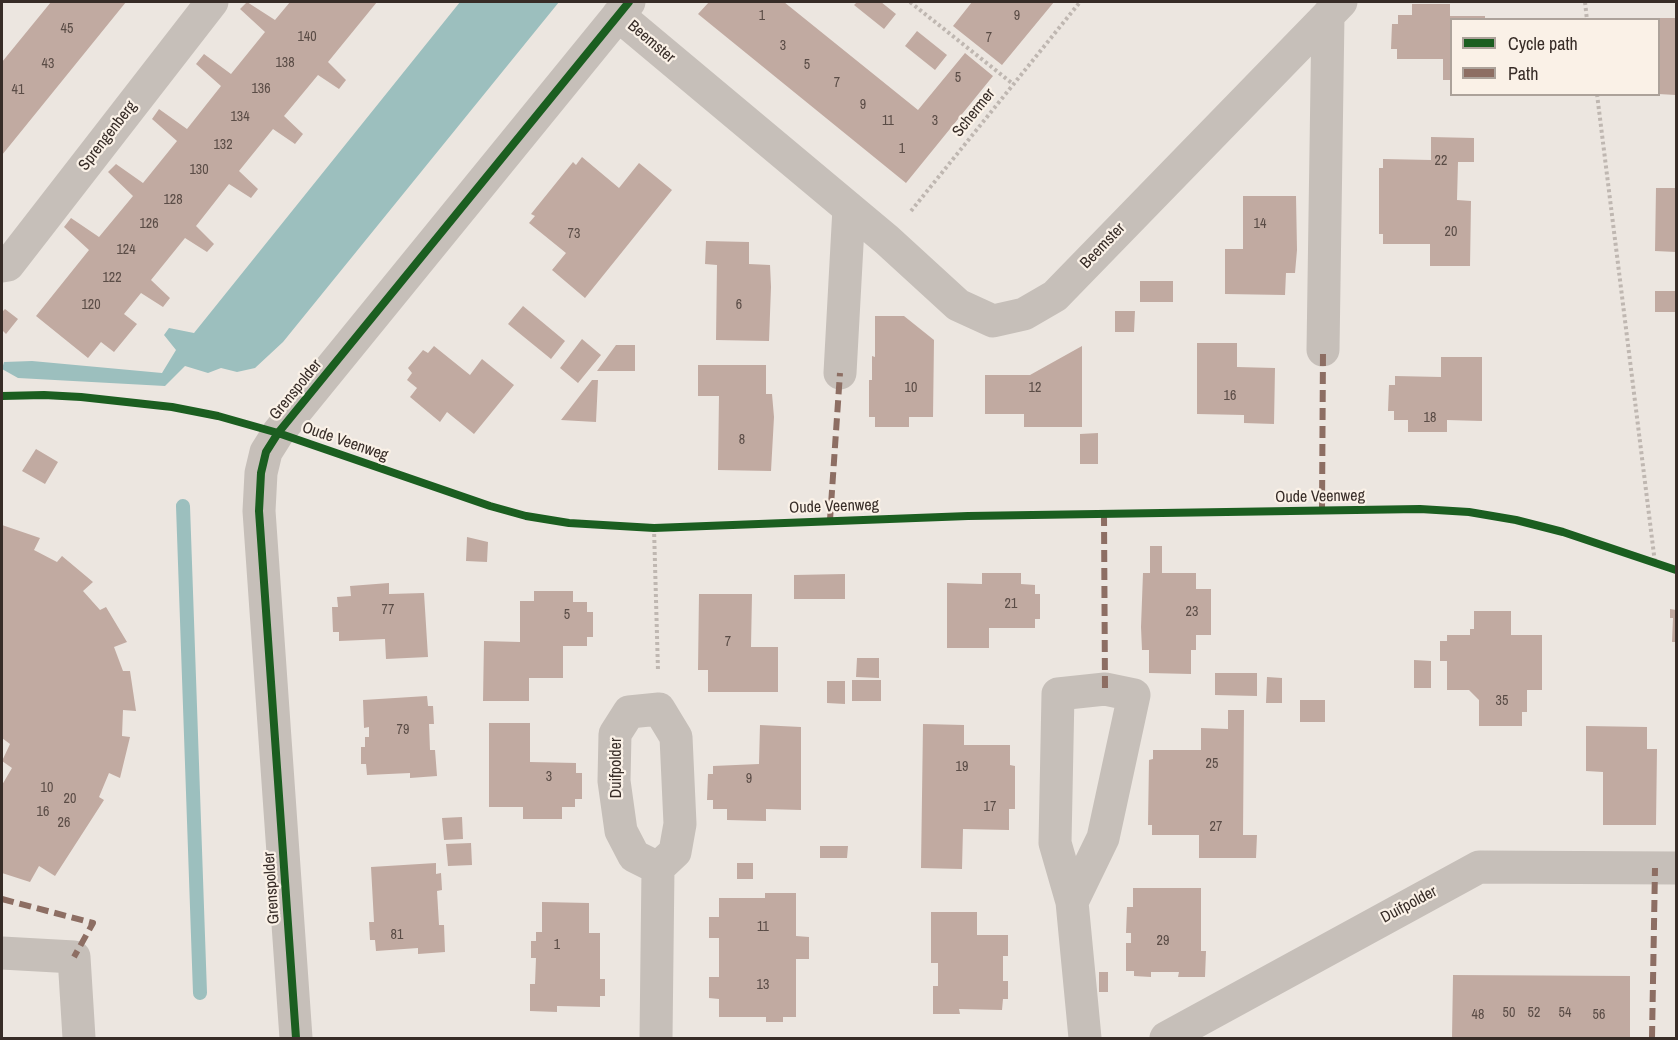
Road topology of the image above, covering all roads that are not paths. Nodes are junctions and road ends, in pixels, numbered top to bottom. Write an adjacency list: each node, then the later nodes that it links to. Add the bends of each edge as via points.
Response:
1 (212, 2): 5 (street, Sprengenberg, via 8,265)
2 (624, 8): 4 (street, Beemster); 14 (street, Grenspolder, via 266,452 259,511)
3 (1334, 8): 4 (street, Beemster, via 1055,296 1024,314 993,321 958,305); 6 (street, Beemster)
4 (849, 208): 7 (street)
5 (2, 266)
6 (1323, 350)
7 (840, 373)
8 (658, 868): 8 (street, Duifpolder, via 675,852 680,824 676,737 659,709 629,712 620,726 615,734 614,781 621,831 634,856); 15 (street)
9 (1677, 868): 12 (street, Duifpolder, via 1479,867)
10 (1072, 902): 10 (street, via 1055,843 1058,694 1105,688 1134,695 1103,837); 16 (street)
11 (2, 953): 13 (street, via 74,957)
12 (1181, 1034)
13 (79, 1038)
14 (296, 1038)
15 (656, 1038)
16 (1085, 1038)

